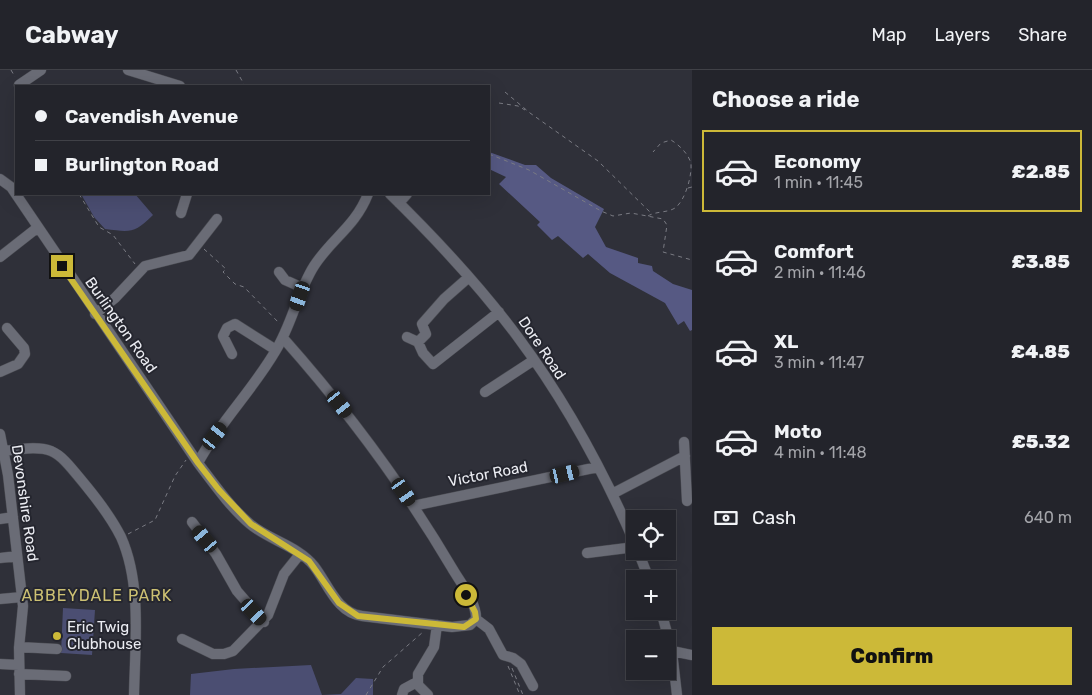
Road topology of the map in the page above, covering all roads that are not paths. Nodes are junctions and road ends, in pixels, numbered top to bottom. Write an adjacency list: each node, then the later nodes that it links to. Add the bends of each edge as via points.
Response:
1 (41, 70): 3 (street)
2 (128, 70): 4 (street)
3 (20, 85)
4 (177, 85)
5 (1, 179): 6 (street, Burlington Road)
6 (15, 193)
7 (16, 195): 15 (street, Burlington Road)
8 (187, 195): 13 (street)
9 (368, 195): 19 (street, via 357,218 324,252)
10 (391, 195): 12 (street, Dore Road)
11 (406, 195): 12 (street)
12 (399, 203): 18 (street, Dore Road)
13 (181, 213)
14 (217, 219): 21 (street, via 186,258 149,264)
15 (37, 228): 16 (street); 21 (street, Burlington Road)
16 (0, 257)
17 (279, 272): 19 (street, via 285,280)
18 (469, 277): 20 (street, Dore Road); 25 (street, via 422,324 426,334)
19 (303, 288): 23 (street)
20 (499, 312): 25 (street, via 433,364); 28 (street, Dore Road)
21 (95, 314): 35 (street, Burlington Road)
22 (7, 328): 29 (street, via 24,348 25,354 18,364)
23 (285, 334): 26 (street); 39 (street, via 361,431)
24 (406, 337): 25 (street)
25 (418, 342)
26 (276, 350): 27 (street, via 234,319 223,336); 35 (street)
27 (232, 354)
28 (534, 360): 30 (street); 36 (street, Dore Road)
29 (0, 372)
30 (485, 392)
31 (0, 434): 33 (street, Devonshire Road)
32 (684, 442): 34 (street)
33 (4, 450): 40 (street, Devonshire Road); 67 (street, via 40,447 54,452 98,501 121,538 130,564 133,588)
34 (685, 456): 37 (street); 38 (street)
35 (198, 463): 46 (street, Burlington Road, via 251,524)
36 (598, 467): 37 (street, Dore Road); 39 (street, Victor Road)
37 (612, 494): 43 (street, Dore Road)
38 (687, 501)
39 (413, 506): 51 (street, via 458,578)
40 (13, 517): 41 (street); 47 (street, Devonshire Road)
41 (0, 520)
42 (192, 522): 52 (street, via 245,601)
43 (626, 526)
44 (626, 547): 45 (street)
45 (587, 553)
46 (300, 554): 52 (street, via 284,574); 53 (street, Burlington Road, via 313,564 349,612 358,616)
47 (17, 556): 48 (street); 49 (street, Devonshire Road)
48 (0, 558)
49 (22, 597): 50 (street); 55 (street, Devonshire Road)
50 (0, 599)
51 (476, 619): 53 (street, Burlington Road, via 464,627); 64 (street, via 489,629 505,656 521,664)
52 (264, 622): 54 (street, via 237,648 224,654 206,652)
53 (432, 625): 63 (street, via 434,647 420,669)
54 (182, 639)
55 (19, 647): 56 (street); 60 (street, Devonshire Road)
56 (57, 649)
57 (676, 652): 58 (street)
58 (692, 655)
59 (0, 664): 60 (street)
60 (19, 669): 61 (street); 66 (street, Devonshire Road)
61 (66, 676)
62 (675, 680): 69 (street)
63 (418, 682): 65 (street); 68 (street, via 404,688)
64 (533, 686)
65 (423, 694)
66 (20, 695)
67 (134, 695)
68 (402, 695)
69 (677, 695)

